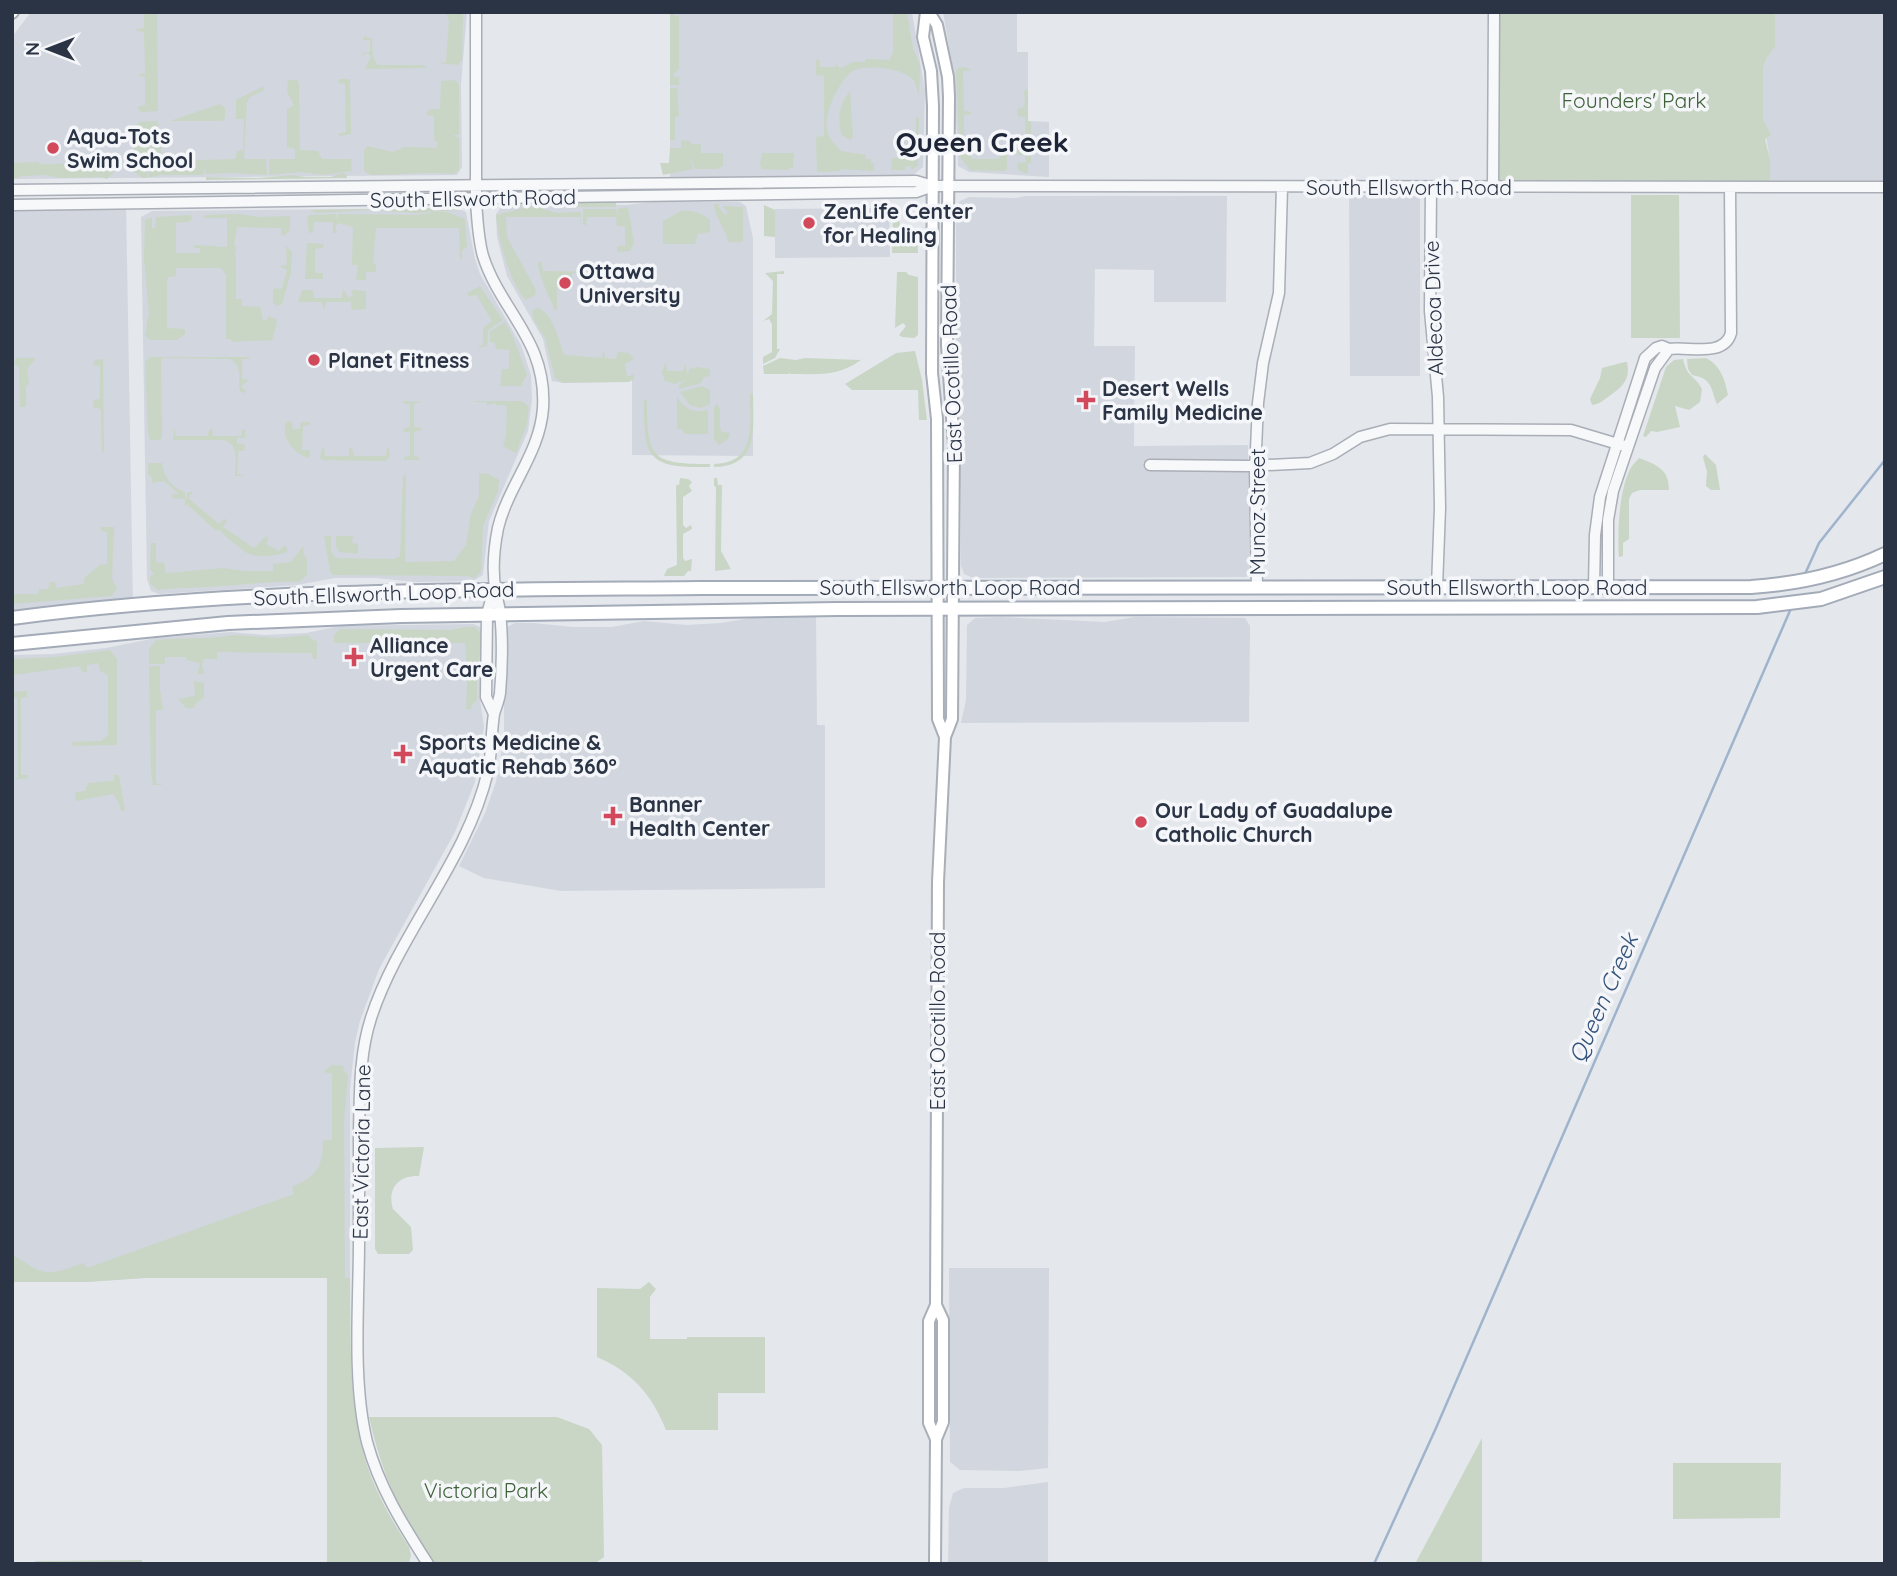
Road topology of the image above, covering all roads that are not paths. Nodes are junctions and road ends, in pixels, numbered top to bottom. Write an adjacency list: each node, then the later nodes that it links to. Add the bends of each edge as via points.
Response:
1 (476, 12): 4 (street, East Victoria Lane)
2 (928, 12): 5 (main road, East Ocotillo Road, via 937,25 948,77); 6 (main road, East Ocotillo Road, via 923,37 933,89)
3 (1494, 12): 9 (street)
4 (477, 185): 6 (street, South Ellsworth Road, via 916,181); 12 (street, South Ellsworth Road); 13 (street, East Victoria Lane)
5 (948, 185): 6 (street, South Ellsworth Road); 7 (street, South Ellsworth Road); 22 (main road, East Ocotillo Road)
6 (933, 186): 13 (street, South Ellsworth Road, via 916,192); 21 (main road, East Ocotillo Road)
7 (1282, 187): 8 (street, South Ellsworth Road); 18 (street, Munoz Street, via 1281,274 1263,363)
8 (1431, 187): 9 (street, South Ellsworth Road); 15 (street, Aldecoa Drive, via 1430,310)
9 (1493, 187): 10 (street, South Ellsworth Road)
10 (1730, 187): 11 (street, South Ellsworth Road); 16 (street, via 1729,340 1717,348 1662,346 1645,358)
11 (1885, 187)
12 (12, 190)
13 (476, 199): 14 (street, South Ellsworth Road); 27 (street, East Victoria Lane, via 484,257 528,337 543,393 537,439 498,531)
14 (12, 205)
15 (1438, 428): 16 (street, via 1571,430); 18 (street, via 1375,432 1310,463); 24 (street, Aldecoa Drive)
16 (1622, 445): 25 (street, via 1602,486); 26 (street, via 1610,506)
17 (1150, 465): 18 (street)
18 (1255, 466): 23 (street, Munoz Street)
19 (1885, 554): 26 (main road, South Ellsworth Loop Road, via 1807,580 1751,587)
20 (1885, 577): 31 (main road, South Ellsworth Loop Road, via 1795,604)
21 (937, 587): 22 (main road, South Ellsworth Loop Road); 27 (main road, South Ellsworth Loop Road); 28 (main road, East Ocotillo Road)
22 (953, 587): 23 (main road, South Ellsworth Loop Road); 29 (main road, East Ocotillo Road)
23 (1257, 587): 24 (main road, South Ellsworth Loop Road); 30 (main road)
24 (1437, 587): 25 (main road, South Ellsworth Loop Road); 31 (main road)
25 (1594, 587): 26 (main road, South Ellsworth Loop Road)
26 (1608, 587)
27 (495, 589): 32 (street, East Victoria Lane); 33 (main road, South Ellsworth Loop Road, via 257,596)
28 (938, 608): 29 (main road, South Ellsworth Loop Road); 32 (main road, South Ellsworth Loop Road); 35 (main road, East Ocotillo Road, via 938,719)
29 (953, 608): 30 (main road, South Ellsworth Loop Road); 35 (main road, East Ocotillo Road, via 952,719)
30 (1258, 608): 31 (main road, South Ellsworth Loop Road)
31 (1440, 608)
32 (494, 614): 34 (main road, South Ellsworth Loop Road, via 228,622); 36 (street, East Victoria Lane, via 500,696 478,804 384,984 368,1029 361,1068 359,1367 364,1422 385,1492)
33 (12, 618)
34 (12, 644)
35 (945, 737): 37 (main road, East Ocotillo Road, via 938,882 936,1305 943,1320 943,1422 936,1439)
36 (427, 1563)
37 (935, 1564)

